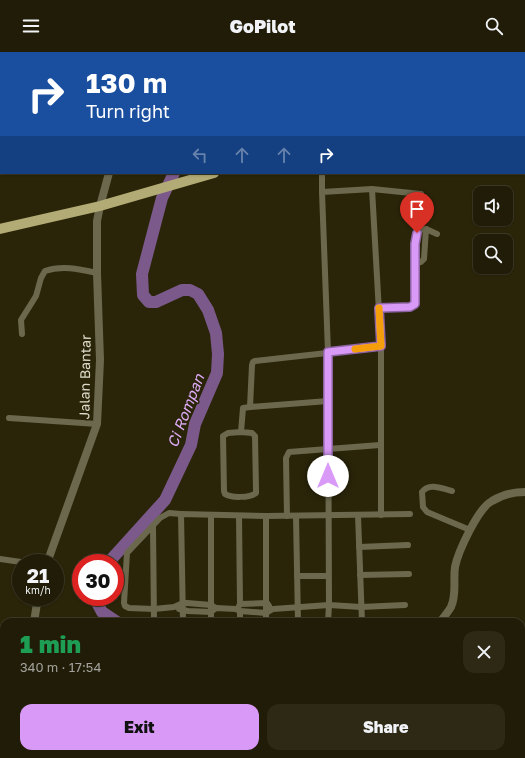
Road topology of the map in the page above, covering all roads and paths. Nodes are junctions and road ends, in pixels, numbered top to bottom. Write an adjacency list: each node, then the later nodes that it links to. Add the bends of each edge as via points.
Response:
1 (109, 174): 7 (street, Jalan Bantar)
2 (210, 174): 7 (main road)
3 (322, 174): 5 (street)
4 (372, 189): 5 (street); 6 (street); 13 (street)
5 (322, 192): 16 (street)
6 (422, 194)
7 (100, 206): 8 (main road); 12 (street, Jalan Bantar)
8 (0, 229)
9 (426, 229): 10 (street); 11 (street, via 424,259); 11 (street, via 417,233)
10 (437, 234)
11 (415, 264): 13 (street, via 415,304 410,307)
12 (97, 273): 14 (street, via 57,268 45,271 40,278 36,296 21,320); 20 (street, Jalan Bantar, via 100,360)
13 (379, 308): 15 (street)
14 (22, 334)
15 (381, 346): 16 (street); 22 (street)
16 (328, 352): 17 (street); 18 (street, via 252,362)
17 (328, 401): 18 (street); 23 (street)
18 (250, 407): 21 (street, via 242,410)
19 (9, 418): 20 (street)
20 (97, 424): 40 (street, Jalan Bantar)
21 (241, 432): 21 (street, via 223,436 224,491 229,496 252,496 256,493 255,436 252,433)
22 (380, 445): 23 (street); 27 (street)
23 (328, 449): 33 (street, via 289,452 286,458); 35 (street)
24 (452, 491): 37 (street, via 434,487 424,489 421,497 423,508)
25 (525, 492): 37 (street, via 492,501 485,506)
26 (181, 514): 29 (street); 36 (street, via 164,515); 47 (street)
27 (381, 514): 28 (street); 30 (street)
28 (410, 514)
29 (211, 515): 31 (street); 54 (street)
30 (358, 515): 35 (street); 39 (street)
31 (239, 516): 32 (street); 55 (street)
32 (266, 516): 33 (street); 48 (street)
33 (287, 516): 34 (street)
34 (296, 516): 35 (street); 45 (street)
35 (328, 516): 46 (street)
36 (153, 526): 57 (street); 57 (street, via 127,553 124,603 127,608)
37 (470, 530): 70 (street, via 455,568 451,608)
38 (408, 545): 39 (street)
39 (359, 547): 44 (street)
40 (50, 554)
41 (0, 558): 42 (street)
42 (12, 560)
43 (409, 574): 44 (street)
44 (360, 575): 53 (street)
45 (297, 576): 46 (street); 56 (street)
46 (328, 576): 49 (street)
47 (183, 603): 52 (street); 54 (street); 59 (street)
48 (267, 603): 55 (street); 58 (street); 60 (street)
49 (329, 605): 53 (street); 56 (street); 68 (street)
50 (405, 605): 53 (street)
51 (37, 606): 61 (street)
52 (174, 607): 57 (street); 59 (street)
53 (361, 607): 69 (street)
54 (213, 608): 55 (street); 59 (street); 64 (street)
55 (239, 608): 60 (street); 65 (street)
56 (298, 608): 58 (street); 67 (street)
57 (154, 609): 62 (street)
58 (273, 609): 60 (street)
59 (183, 611): 63 (street)
60 (266, 613): 66 (street)
61 (35, 618)
62 (154, 618)
63 (183, 618)
64 (211, 618)
65 (240, 618)
66 (266, 618)
67 (298, 618)
68 (328, 618)
69 (362, 618)
70 (443, 618)

